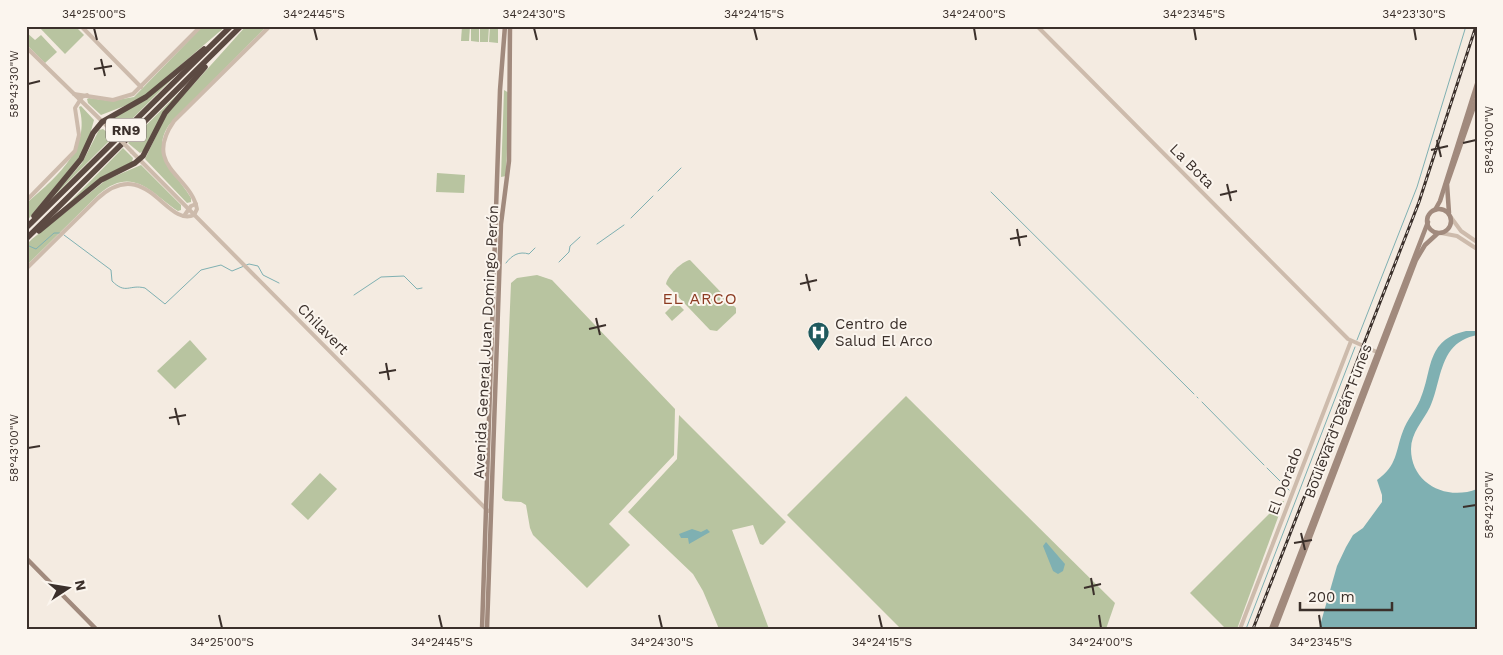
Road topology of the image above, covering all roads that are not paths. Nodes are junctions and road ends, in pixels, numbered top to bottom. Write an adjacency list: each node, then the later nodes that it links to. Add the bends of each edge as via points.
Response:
1 (29, 26): 10 (street)
2 (80, 26): 15 (street)
3 (201, 26): 15 (street)
4 (230, 26): 11 (highway, RN9)
5 (241, 26): 12 (highway, RN9)
6 (270, 26): 28 (street, via 174,121 165,136 164,154 169,166)
7 (506, 26): 16 (main road, Avenida General Juan Domingo Perón)
8 (510, 26): 17 (main road, Avenida General Juan Domingo Perón)
9 (1036, 26): 41 (street, La Bota)
10 (26, 29)
11 (225, 32): 23 (highway, via 146,97); 35 (highway, RN9)
12 (222, 46): 24 (highway, via 165,113); 37 (highway, RN9)
13 (26, 47): 18 (street, Chilavert)
14 (1477, 84): 30 (main road)
15 (142, 87): 19 (street, via 119,100)
16 (500, 90): 17 (main road, via 506,86); 25 (main road, Avenida General Juan Domingo Perón)
17 (511, 90): 26 (main road, Avenida General Juan Domingo Perón)
18 (74, 94): 19 (street); 21 (street, Chilavert); 22 (street)
19 (89, 95): 21 (street)
20 (1477, 98): 31 (main road, via 1447,184)
21 (80, 100): 22 (street); 23 (street, Chilavert)
22 (75, 108): 27 (street, via 79,135 75,151)
23 (102, 122): 24 (street, Chilavert, bridge); 35 (highway, via 78,164)
24 (139, 159): 29 (street, Chilavert); 37 (highway, via 101,180)
25 (497, 176): 26 (main road, via 501,180); 43 (main road, Avenida General Juan Domingo Perón)
26 (508, 177): 43 (main road, Avenida General Juan Domingo Perón, via 501,224)
27 (26, 201)
28 (196, 204): 29 (street); 32 (street)
29 (188, 208): 32 (street, Chilavert); 33 (street)
30 (1435, 210): 31 (main road, via 1444,209); 34 (main road)
31 (1449, 214): 36 (main road, via 1449,225); 38 (street, via 1462,231)
32 (194, 215): 33 (street); 43 (street, Chilavert)
33 (184, 216): 40 (street, via 148,190 124,184 105,192)
34 (1428, 222): 36 (main road, via 1429,229); 42 (main road, Boulevard Deán Funes)
35 (26, 227)
36 (1439, 234): 39 (street, via 1458,236); 42 (main road, Boulevard Deán Funes, via 1419,253)
37 (26, 241)
38 (1477, 242)
39 (1477, 248)
40 (26, 269)
41 (1351, 341): 42 (street, La Bota); 48 (street, El Dorado)
42 (1379, 353): 49 (main road, Boulevard Deán Funes); 50 (main road, Boulevard Deán Funes)
43 (489, 512): 46 (main road, Avenida General Juan Domingo Perón); 47 (main road, Avenida General Juan Domingo Perón)
44 (26, 558): 45 (main road)
45 (96, 629)
46 (482, 629)
47 (487, 629)
48 (1240, 629)
49 (1271, 629)
50 (1275, 629)

